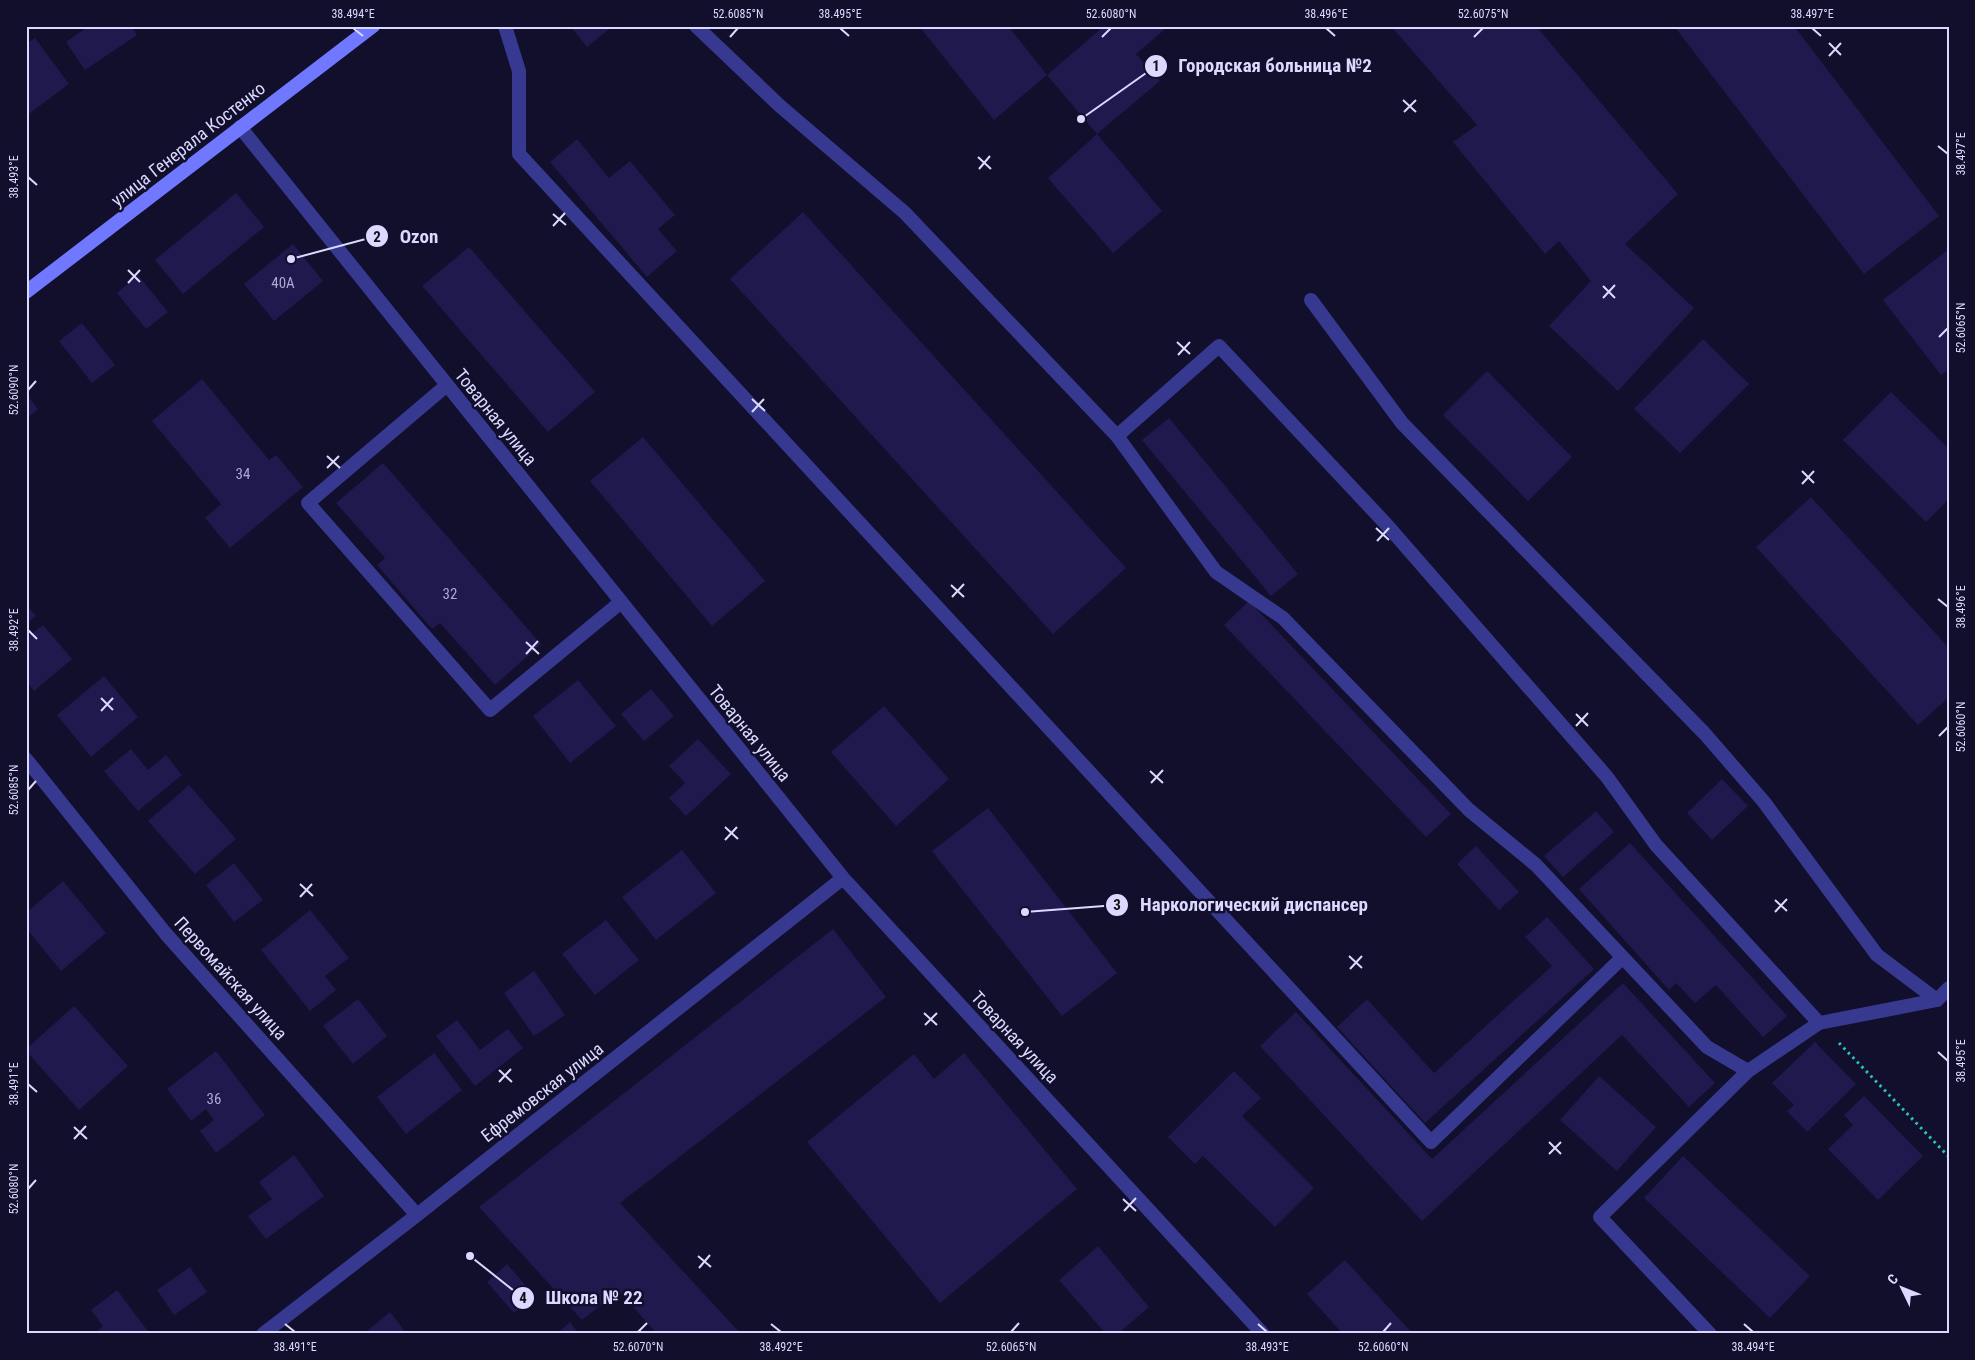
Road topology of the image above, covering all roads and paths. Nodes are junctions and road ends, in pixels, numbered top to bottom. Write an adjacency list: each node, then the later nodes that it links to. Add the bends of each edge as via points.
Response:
1 (373, 26): 4 (main road, улица Генерала Костенко)
2 (506, 26): 12 (street, via 519,71 519,154 1430,1142)
3 (696, 26): 8 (street, via 780,106 906,213)
4 (240, 127): 5 (main road, улица Генерала Костенко); 7 (street, Товарная улица)
5 (26, 292)
6 (1311, 300): 14 (street, via 1402,423 1705,734 1758,795 1877,955)
7 (447, 385): 9 (street, Товарная улица); 9 (street, via 308,503 490,710)
8 (1117, 436): 12 (street, via 1216,572 1283,618 1469,810 1536,865); 15 (street, via 1219,346 1386,524 1607,776 1656,845)
9 (621, 602): 11 (street, Товарная улица)
10 (26, 759): 18 (street, Первомайская улица, via 166,934)
11 (843, 878): 18 (street, Ефремовская улица); 20 (street, Товарная улица)
12 (1622, 958): 16 (street, via 1707,1048)
13 (1949, 988): 14 (street)
14 (1938, 1000): 15 (street)
15 (1819, 1023): 16 (street); 17 (path)
16 (1748, 1071): 21 (street, via 1600,1218)
17 (1949, 1157)
18 (417, 1215): 19 (street, Ефремовская улица)
19 (263, 1334)
20 (1263, 1334)
21 (1710, 1334)

